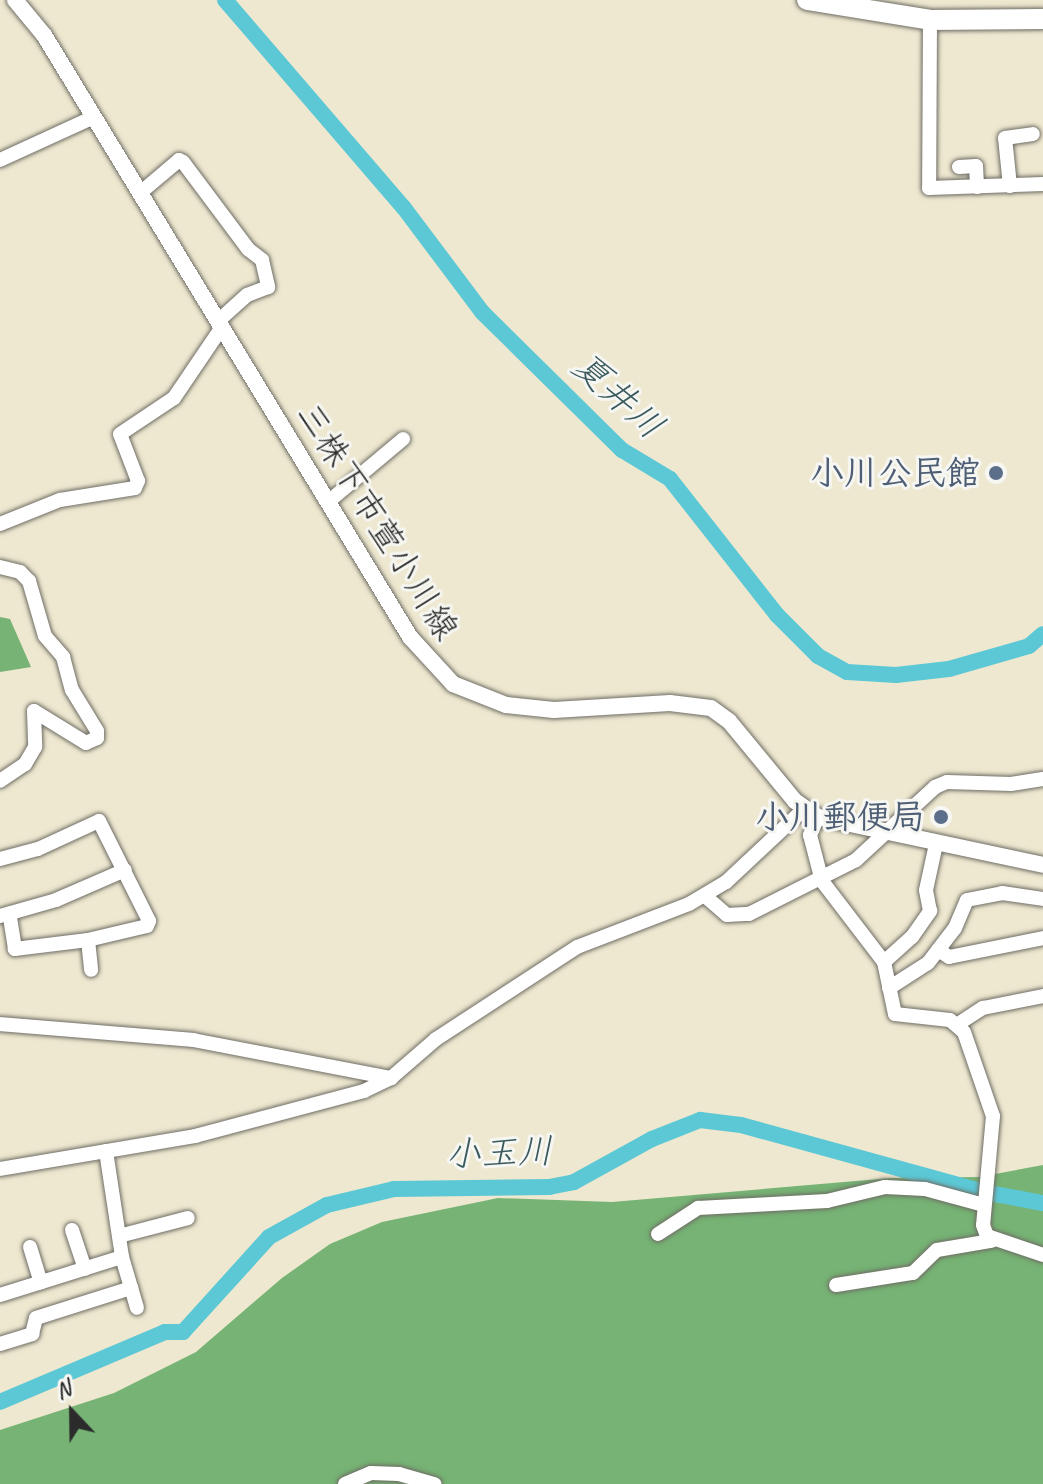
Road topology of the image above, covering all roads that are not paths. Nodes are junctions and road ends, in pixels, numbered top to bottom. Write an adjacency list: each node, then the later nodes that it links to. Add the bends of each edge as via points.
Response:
1 (15, 0): 5 (main road, 三株下市萱小川線, via 44,35)
2 (807, 0): 4 (highway)
3 (1043, 19): 4 (highway)
4 (930, 20): 11 (street, via 929,188)
5 (94, 117): 7 (street); 12 (main road, 三株下市萱小川線)
6 (1033, 134): 10 (street, via 1005,138)
7 (0, 160)
8 (959, 167): 11 (street, via 976,166)
9 (1043, 184): 10 (street)
10 (1010, 186): 11 (street)
11 (977, 187)
12 (140, 193): 13 (main road, 三株下市萱小川線); 13 (street, via 183,162 262,260 268,287 247,295)
13 (220, 324): 15 (main road, 三株下市萱小川線); 16 (street, via 174,398 120,434 138,485 60,500)
14 (403, 439): 15 (street)
15 (328, 502): 20 (main road, 三株下市萱小川線, via 410,637 453,684 506,705 554,710 680,702 711,708 729,721 769,775)
16 (0, 524)
17 (0, 567): 19 (street, via 20,572 29,581 41,625 63,657 72,690 92,719 97,738 86,743 34,711 35,747 13,775)
18 (1043, 779): 21 (street, via 947,782)
19 (0, 781)
20 (811, 813): 21 (main road, 三株下市萱小川線); 26 (street, via 810,835); 27 (street)
21 (884, 834): 22 (main road, 三株下市萱小川線); 26 (street)
22 (936, 844): 24 (main road, 三株下市萱小川線); 33 (street, via 926,890 930,911 912,937)
23 (0, 859): 25 (street, via 38,849 99,821)
24 (1043, 865)
25 (125, 870): 29 (street, via 56,900); 31 (street, via 147,926)
26 (822, 881): 27 (street, via 737,916 718,910); 33 (street)
27 (705, 896): 39 (street, via 577,947 436,1039)
28 (1043, 899): 32 (street, via 1002,893 967,900)
29 (5, 914): 31 (street, via 15,949)
30 (1043, 938): 32 (street, via 949,957)
31 (88, 940): 34 (street)
32 (938, 950): 35 (street, via 928,963)
33 (884, 962): 35 (street)
34 (91, 970)
35 (889, 988): 38 (street, via 892,1007 903,1018 941,1018)
36 (1043, 996): 38 (street, via 983,1008)
37 (0, 1024): 39 (street, via 193,1040)
38 (958, 1024): 42 (street, via 990,1105)
39 (391, 1078): 40 (street, via 364,1091 259,1120)
40 (106, 1151): 41 (street); 46 (street)
41 (0, 1169)
42 (985, 1203): 45 (street, via 925,1189 885,1187 827,1201 698,1208); 47 (street, via 983,1225)
43 (188, 1218): 46 (street)
44 (72, 1230): 51 (street)
45 (658, 1234)
46 (119, 1236): 50 (street)
47 (991, 1241): 49 (street); 53 (street, via 937,1250 913,1273)
48 (30, 1247): 52 (street)
49 (1043, 1255)
50 (122, 1257): 51 (street); 54 (street)
51 (85, 1269): 52 (street)
52 (41, 1282): 55 (street)
53 (836, 1285)
54 (131, 1288): 56 (street); 57 (street, via 36,1318 32,1334)
55 (0, 1295)
56 (137, 1308)
57 (0, 1344)
58 (345, 1484): 59 (street, via 371,1473)
59 (435, 1484)

